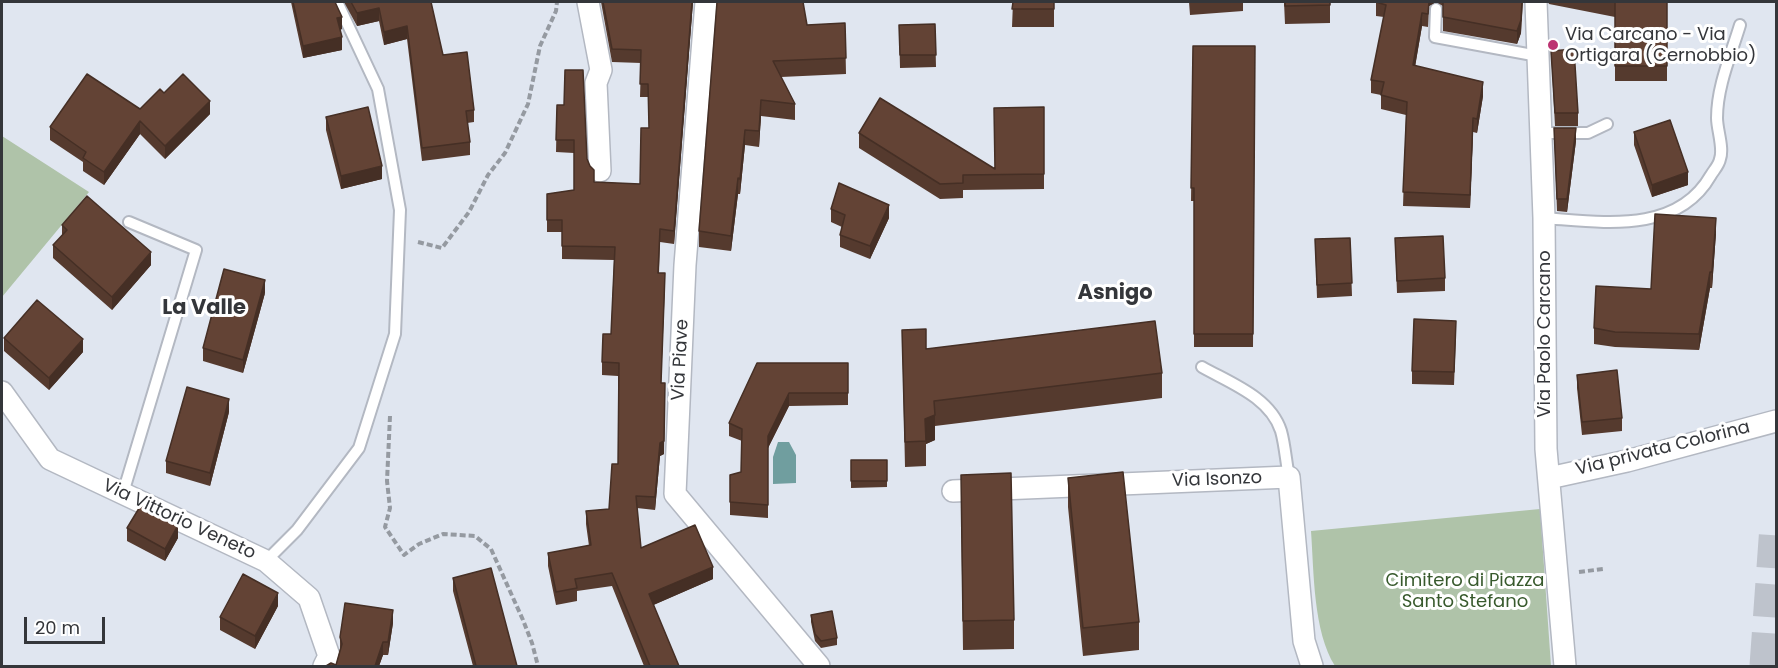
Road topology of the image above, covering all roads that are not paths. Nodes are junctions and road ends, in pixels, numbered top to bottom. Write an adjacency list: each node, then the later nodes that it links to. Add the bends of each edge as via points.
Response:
1 (588, 2): 10 (street, via 601,70 596,83)
2 (706, 2): 22 (street, Via Piave, via 685,265 675,494)
3 (1536, 2): 7 (street, Via Paolo Carcano)
4 (339, 6): 20 (lane, via 378,89 400,210 395,334 359,448 297,530)
5 (1436, 9): 7 (lane, via 1435,37)
6 (1740, 25): 11 (lane, via 1719,93 1721,158 1703,190 1683,205 1648,220 1612,223)
7 (1538, 56): 9 (street, Via Paolo Carcano)
8 (1607, 124): 9 (lane, via 1588,133)
9 (1541, 133): 11 (street, Via Paolo Carcano)
10 (600, 171)
11 (1544, 218): 17 (street, Via Paolo Carcano)
12 (129, 222): 19 (lane, via 196,250)
13 (1202, 367): 16 (lane, via 1253,396 1272,414 1280,429)
14 (2, 392): 19 (street, Via Vittorio Veneto, via 50,459)
15 (1776, 421): 17 (street, Via privata Colorina)
16 (1289, 477): 18 (street, Via Isonzo); 23 (street, via 1304,641)
17 (1549, 478): 24 (street, Via Paolo Carcano)
18 (953, 491)
19 (123, 493): 20 (street, Via Vittorio Veneto)
20 (266, 561): 21 (street, Via Vittorio Veneto, via 309,598 329,656)
21 (324, 666)
22 (819, 666)
23 (1312, 666)
24 (1565, 666)

